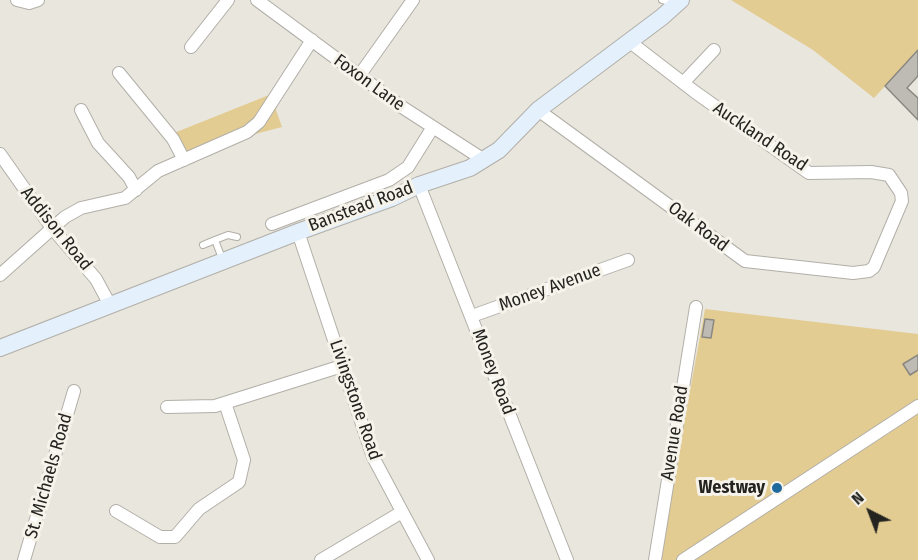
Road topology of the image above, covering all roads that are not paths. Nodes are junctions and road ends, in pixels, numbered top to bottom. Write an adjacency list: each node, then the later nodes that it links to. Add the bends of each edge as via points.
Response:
1 (17, 0): 2 (street)
2 (38, 0)
3 (228, 0): 10 (street)
4 (258, 0): 8 (street, Foxon Lane)
5 (413, 0): 13 (street)
6 (662, 0): 7 (lane)
7 (680, 2): 9 (main road, Banstead Road)
8 (312, 40): 13 (street, Foxon Lane); 19 (street, via 259,122 236,139)
9 (630, 42): 14 (street, Auckland Road); 16 (main road, Banstead Road)
10 (191, 47)
11 (714, 50): 14 (street)
12 (118, 73): 19 (street, via 173,139)
13 (359, 76): 17 (street, Foxon Lane)
14 (683, 84): 29 (street, Auckland Road, via 809,173 889,175 902,201)
15 (81, 110): 22 (street, via 98,143)
16 (538, 110): 20 (main road, Banstead Road); 29 (street, Oak Road, via 745,261 863,273 874,267)
17 (433, 127): 20 (street, Foxon Lane); 23 (street, via 408,167 389,180)
18 (0, 154): 24 (street, Addison Road)
19 (184, 160): 22 (street, via 158,171)
20 (484, 160): 21 (main road, Banstead Road)
21 (419, 185): 25 (main road, Banstead Road); 35 (street, Money Road)
22 (136, 190): 24 (street, via 113,202 81,208)
23 (272, 224)
24 (51, 228): 32 (street); 33 (street, Addison Road, via 96,279)
25 (298, 232): 31 (main road, Banstead Road); 37 (street, Livingstone Road)
26 (237, 237): 27 (lane)
27 (215, 240): 28 (lane); 31 (lane)
28 (203, 245)
29 (877, 259)
30 (628, 260): 35 (street, Money Avenue)
31 (223, 261): 33 (main road, Banstead Road)
32 (0, 275)
33 (110, 305): 36 (main road, Banstead Road)
34 (696, 307): 48 (street, Avenue Road)
35 (472, 316): 47 (street, Money Road)
36 (0, 348)
37 (342, 366): 39 (street); 43 (street, Livingstone Road, via 373,457)
38 (74, 391): 44 (street, St. Michaels Road)
39 (225, 403): 41 (street); 42 (street, via 244,459 239,482 199,509 175,537 160,537)
40 (918, 406): 49 (street)
41 (167, 407)
42 (116, 511)
43 (402, 512): 45 (street); 46 (street, Livingstone Road)
44 (24, 560)
45 (321, 560)
46 (428, 560)
47 (566, 560)
48 (655, 560)
49 (683, 560)

